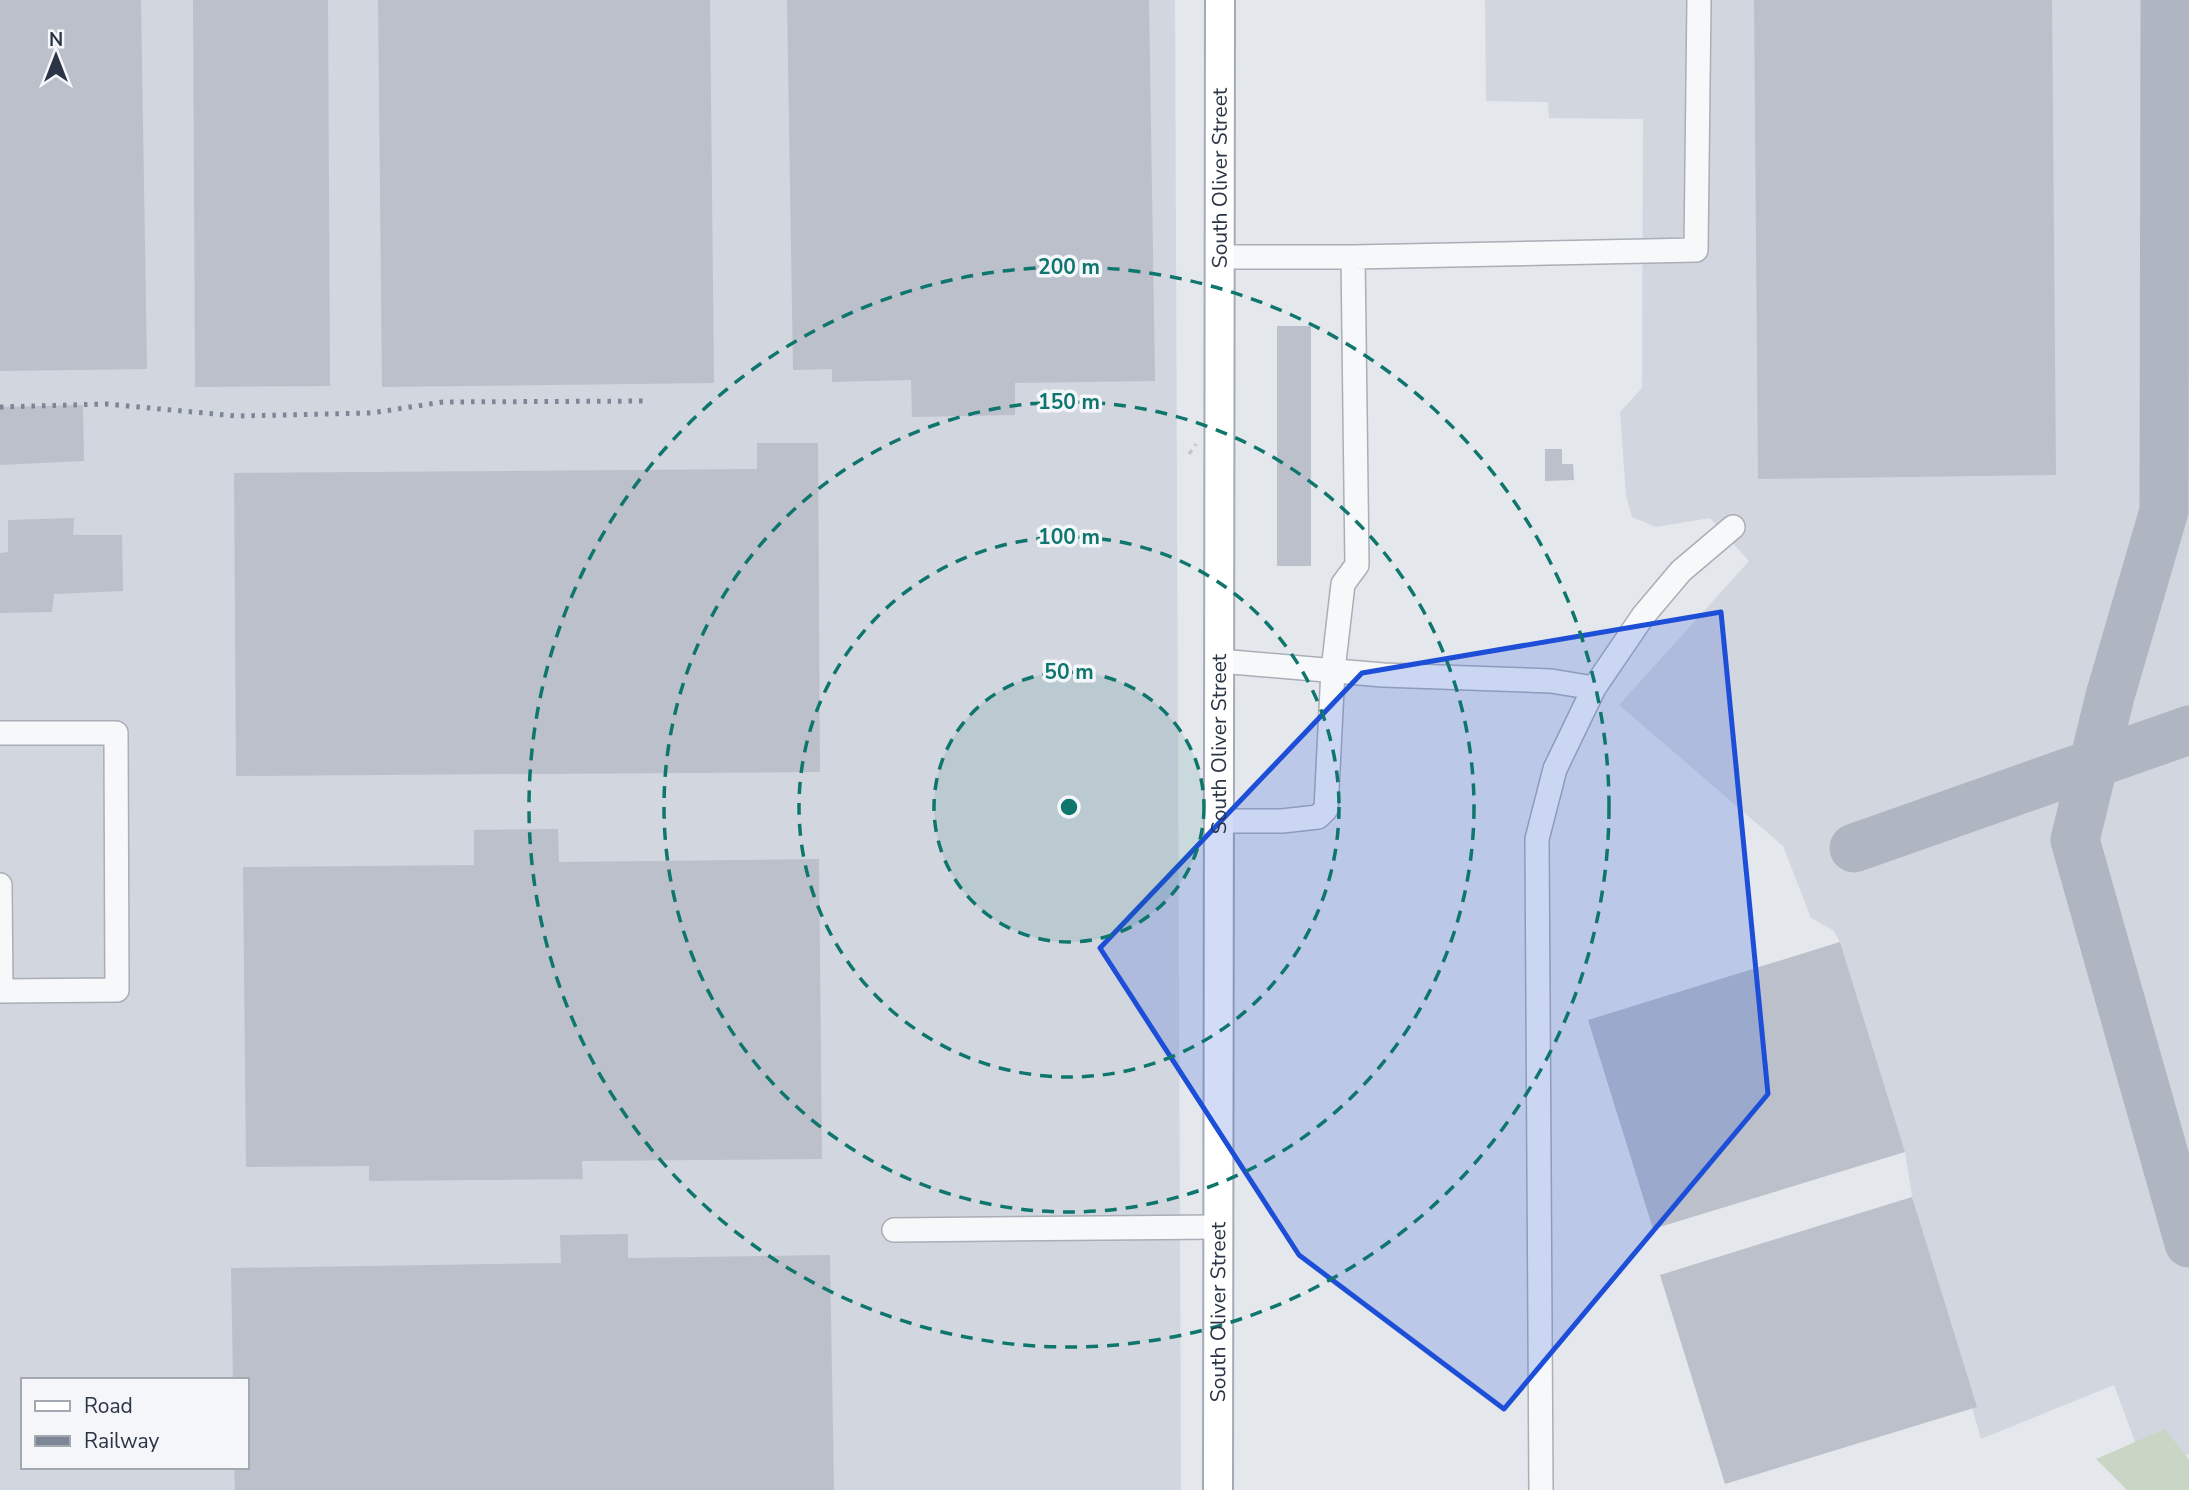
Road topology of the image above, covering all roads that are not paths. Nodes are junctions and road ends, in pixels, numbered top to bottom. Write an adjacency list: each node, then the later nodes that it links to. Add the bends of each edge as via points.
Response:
1 (1220, 0): 3 (main road, South Oliver Street)
2 (1699, 0): 4 (lane, via 1696,250)
3 (1220, 257): 4 (lane); 6 (main road, South Oliver Street)
4 (1353, 257): 7 (lane, via 1357,565 1343,584)
5 (1733, 527): 8 (lane, via 1681,572 1643,616)
6 (1220, 661): 7 (lane); 10 (main road, South Oliver Street)
7 (1333, 670): 8 (lane, via 1551,681); 10 (lane, via 1326,809 1318,817)
8 (1594, 688): 16 (lane, via 1555,769 1537,839)
9 (0, 733): 12 (lane, via 117,733 117,990)
10 (1219, 821): 13 (main road, South Oliver Street)
11 (0, 886): 12 (lane)
12 (0, 991)
13 (1218, 1227): 14 (lane); 15 (main road, South Oliver Street)
14 (894, 1230)
15 (1218, 1490)
16 (1541, 1490)

